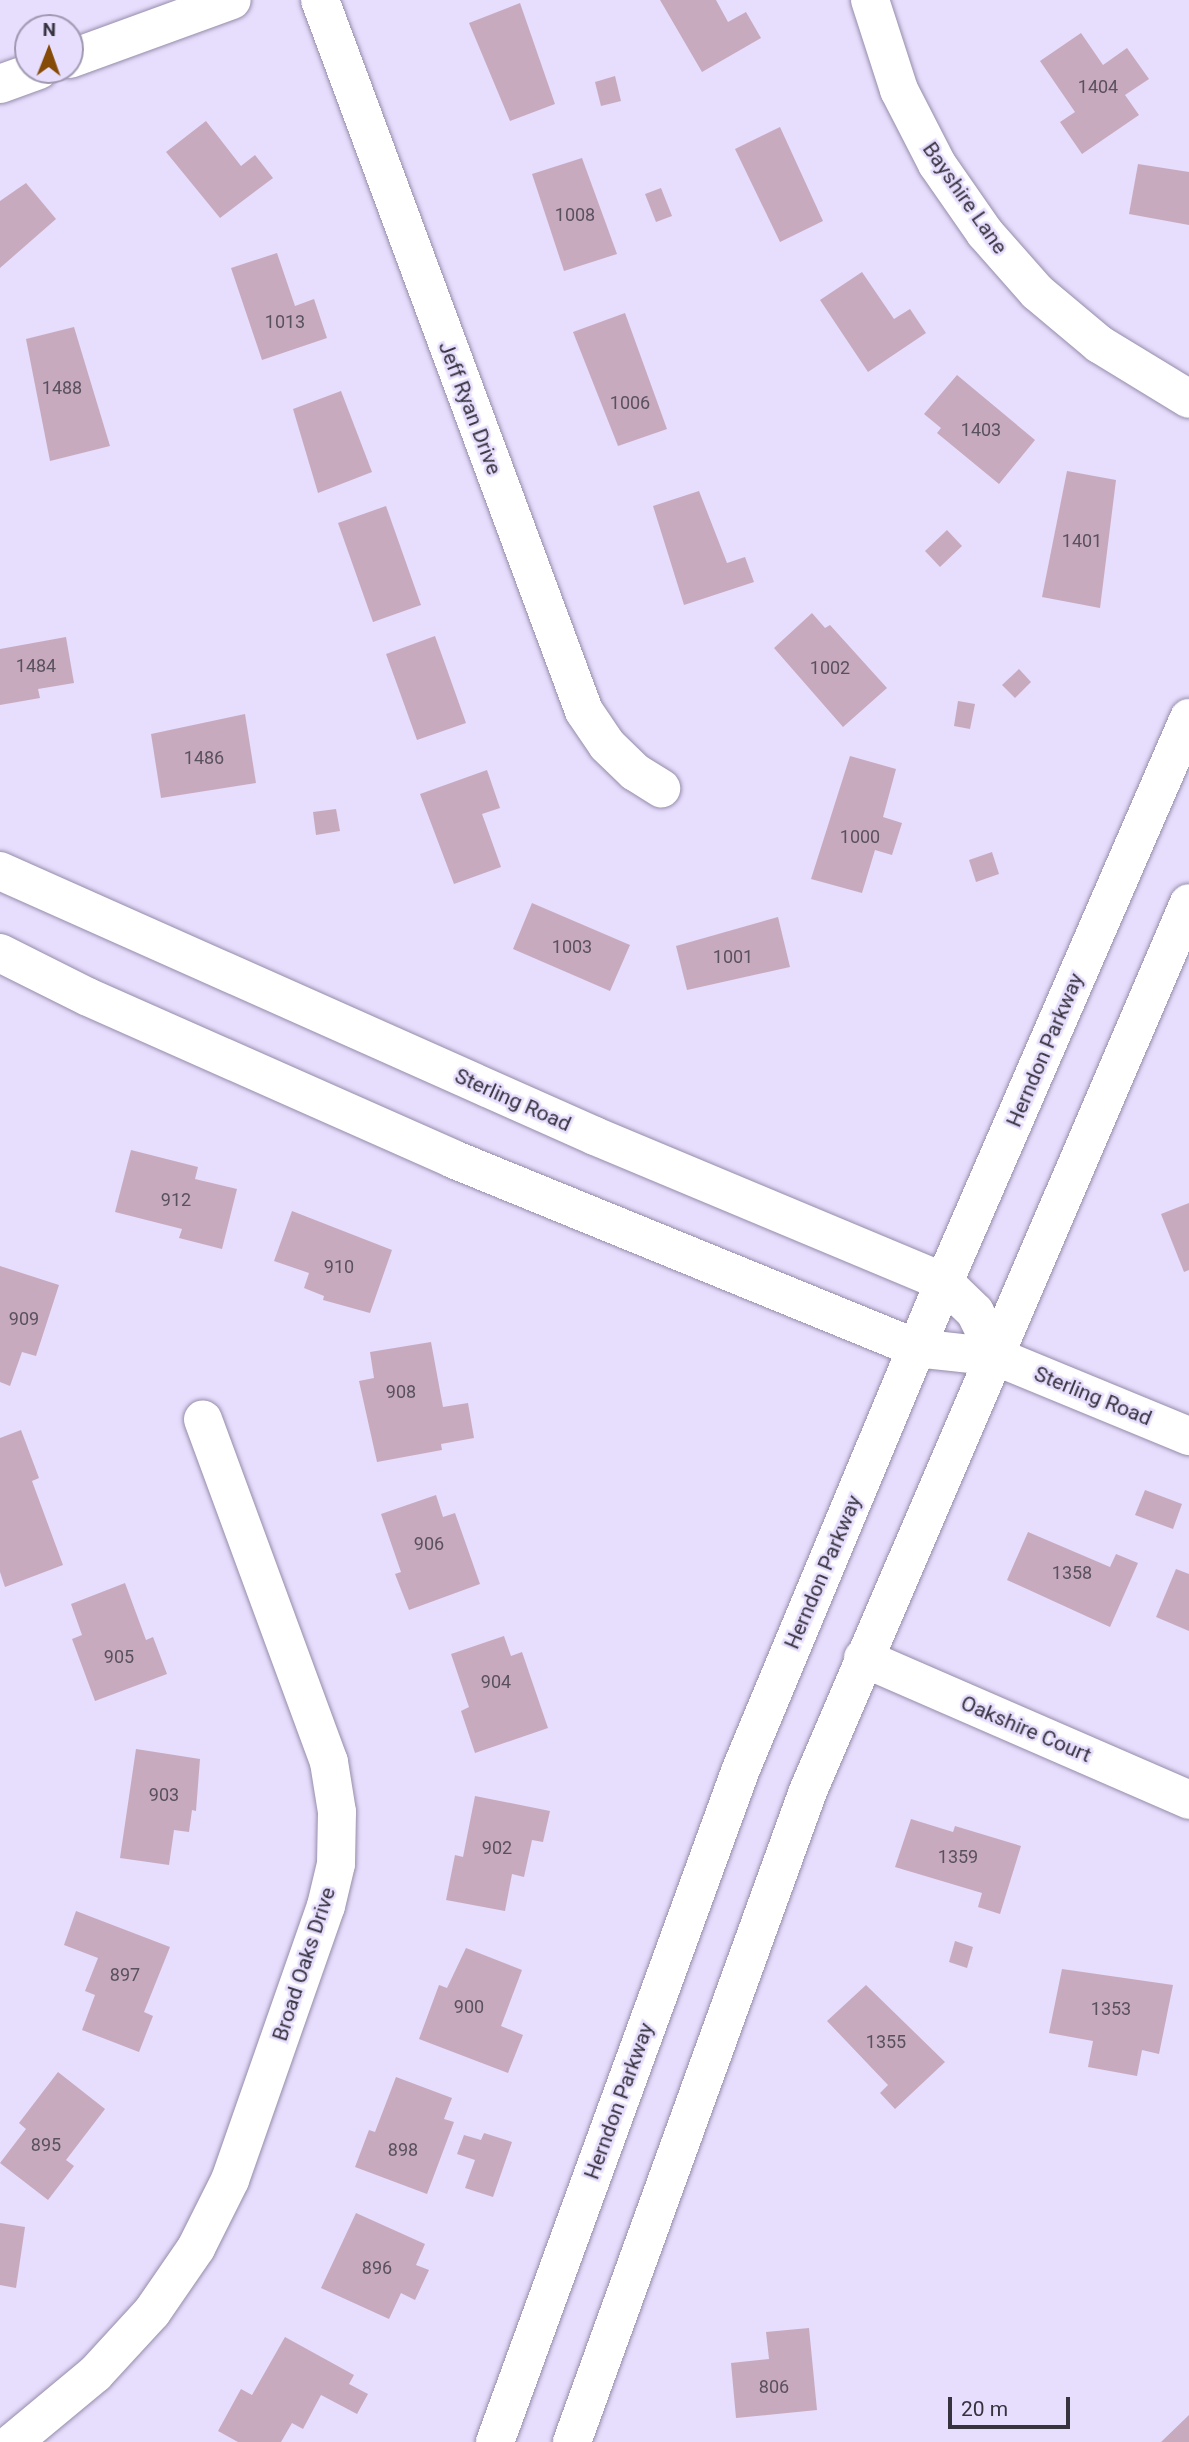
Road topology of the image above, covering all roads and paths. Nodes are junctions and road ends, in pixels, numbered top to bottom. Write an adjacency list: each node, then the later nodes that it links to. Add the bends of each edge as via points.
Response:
1 (232, 0): 4 (main road)
2 (320, 0): 7 (main road, Jeff Ryan Drive, via 584,711 607,745 635,772)
3 (870, 0): 5 (main road, Bayshire Lane, via 899,90 937,164 985,233 1037,292 1099,344)
4 (84, 54)
5 (1189, 399)
6 (1189, 718): 11 (main road, Herndon Parkway)
7 (661, 788)
8 (0, 871): 11 (main road, Sterling Road, via 595,1136)
9 (1189, 903): 13 (main road)
10 (0, 953): 12 (main road, Sterling Road, via 88,997 453,1158)
11 (944, 1282): 12 (main road, Herndon Parkway); 13 (main road, Sterling Road, via 975,1312)
12 (916, 1348): 13 (main road, Sterling Road); 19 (main road, Herndon Parkway, via 741,1769)
13 (997, 1357): 15 (main road, Sterling Road); 16 (main road)
14 (203, 1419): 18 (main road, Broad Oaks Drive, via 329,1762 337,1812 335,1864 326,1906 230,2180 196,2248 152,2312 96,2374)
15 (1189, 1436)
16 (863, 1658): 17 (main road, Oakshire Court); 20 (main road, via 808,1790)
17 (1189, 1800)
18 (13, 2442)
19 (495, 2442)
20 (572, 2442)

